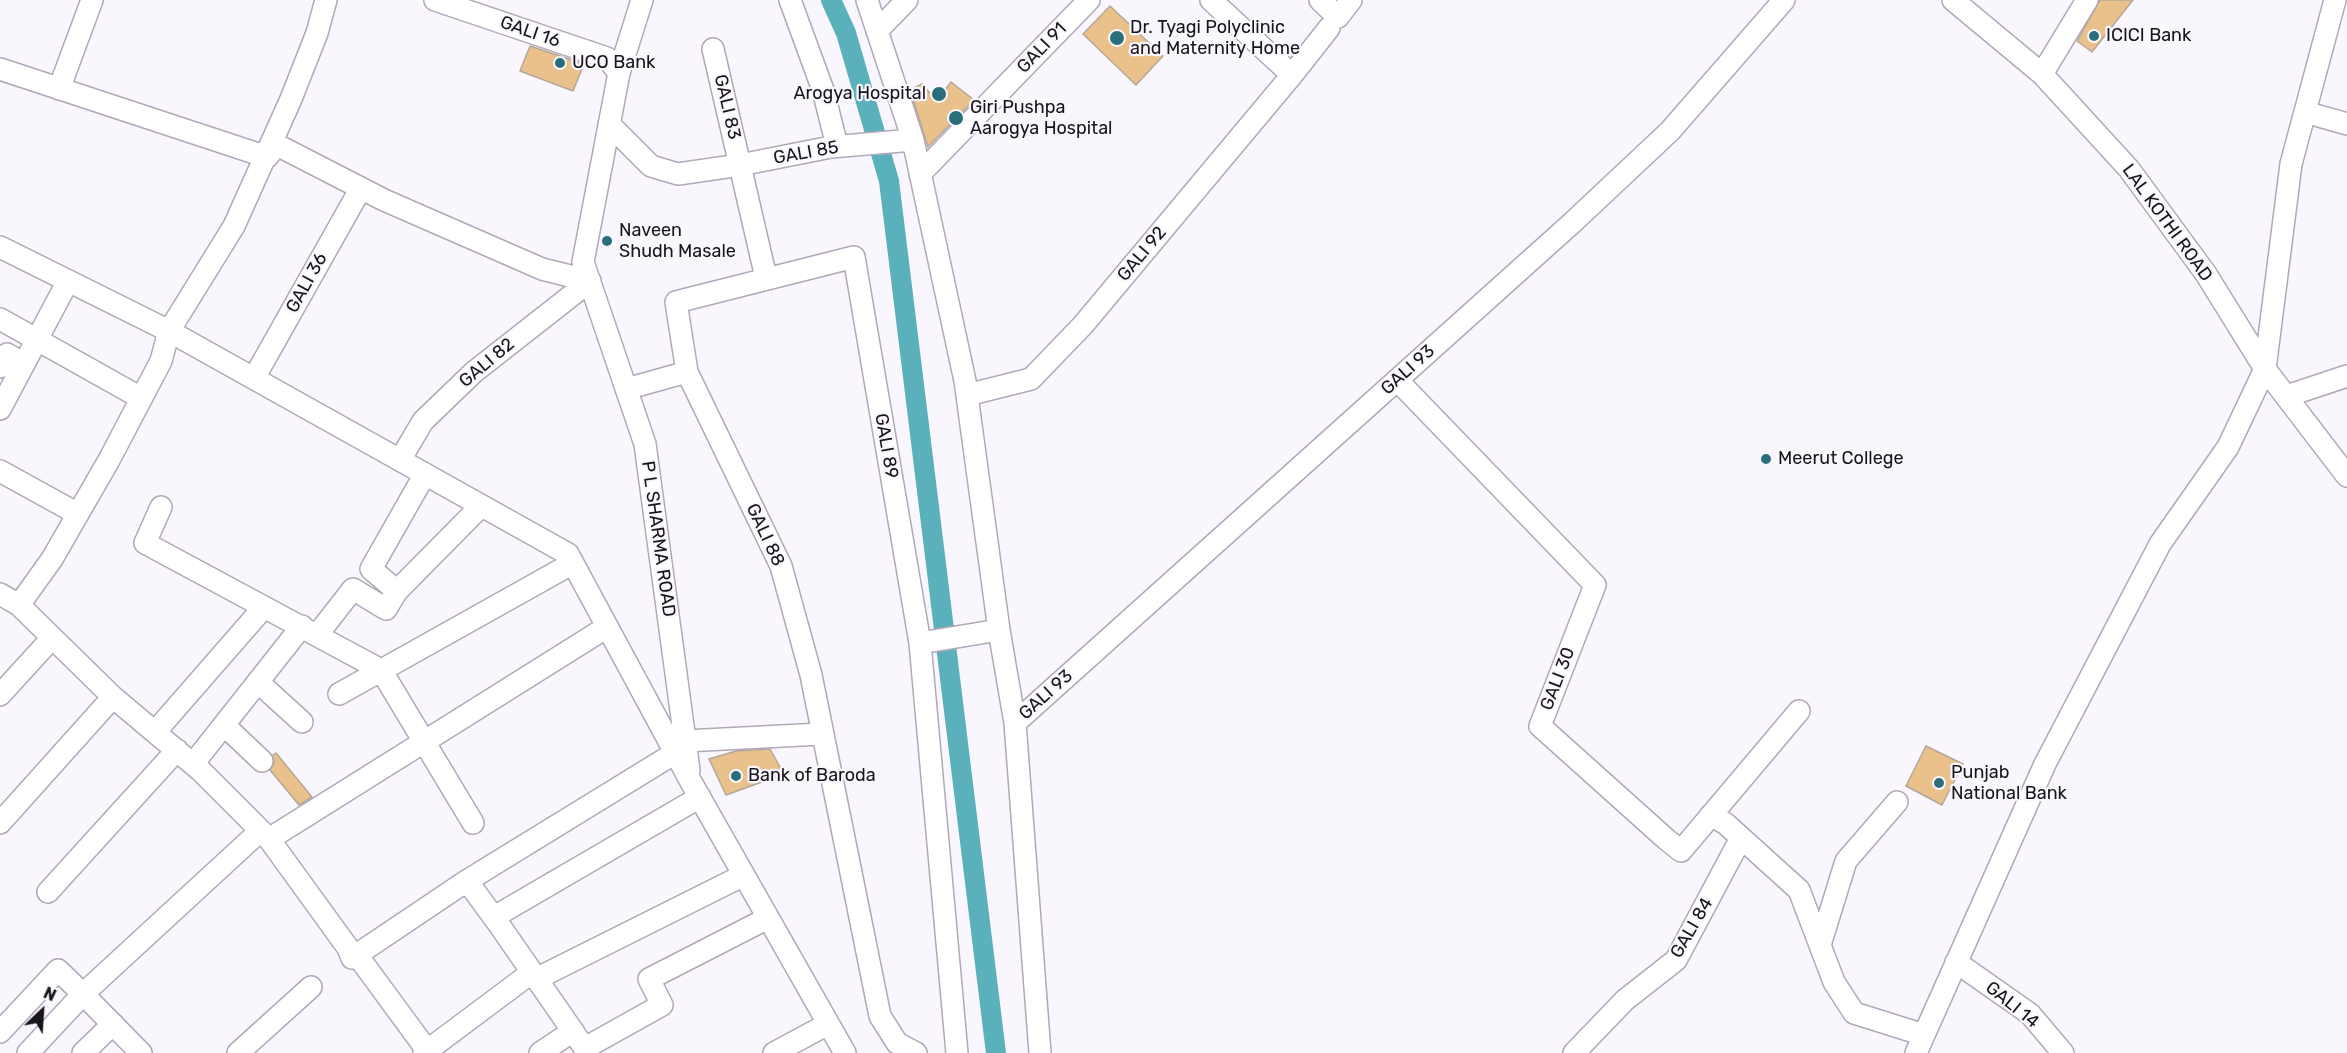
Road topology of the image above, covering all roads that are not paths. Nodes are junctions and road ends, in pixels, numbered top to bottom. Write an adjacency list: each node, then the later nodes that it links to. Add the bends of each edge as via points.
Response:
1 (92, 0): 23 (street)
2 (326, 0): 29 (street, via 317,33)
3 (435, 0): 20 (street, GALI 16, via 606,58)
4 (642, 0): 20 (street, P L SHARMA ROAD)
5 (790, 0): 28 (street, via 823,90)
6 (867, 0): 17 (street)
7 (907, 0): 17 (street)
8 (1089, 0): 31 (street, GALI 91)
9 (1211, 0): 22 (street)
10 (1320, 0): 16 (street)
11 (1351, 0): 16 (street)
12 (1784, 0): 46 (street, GALI 93, via 1670,131)
13 (1953, 0): 21 (street, LAL KOTHI ROAD)
14 (2087, 0): 21 (street)
15 (2335, 0): 24 (street)
16 (1333, 23): 22 (street)
17 (877, 31): 27 (street)
18 (713, 49): 30 (street, GALI 83)
19 (0, 69): 23 (street)
20 (619, 73): 25 (street, P L SHARMA ROAD)
21 (2042, 74): 42 (street, LAL KOTHI ROAD, via 2129,169 2206,274)
22 (1292, 75): 48 (street, GALI 92, via 1083,325 1031,379)
23 (59, 89): 29 (street)
24 (2305, 112): 26 (street); 42 (street, via 2291,164)
25 (609, 124): 30 (street, GALI 85, via 651,165 678,174); 36 (street, P L SHARMA ROAD, via 583,262)
26 (2347, 124)
27 (910, 140): 28 (street, GALI 85); 31 (street)
28 (837, 146): 30 (street, GALI 85)
29 (267, 158): 32 (street, via 277,145); 38 (street, via 234,226)
30 (740, 165): 34 (street, GALI 83, via 764,269)
31 (920, 174): 48 (street)
32 (361, 188): 36 (street, via 542,269); 45 (street, GALI 36)
33 (0, 248): 35 (street)
34 (770, 278): 43 (street, GALI 88, via 676,302); 68 (street, GALI 89, via 854,257)
35 (69, 281): 38 (street); 39 (street)
36 (590, 281): 47 (street, P L SHARMA ROAD); 52 (street, GALI 82, via 474,372 423,421)
37 (0, 319): 39 (street)
38 (169, 331): 45 (street); 50 (street, via 161,361)
39 (37, 340): 40 (street); 50 (street)
40 (24, 364): 41 (street, via 7,354); 51 (street)
41 (0, 367)
42 (2265, 369): 49 (street, LAL KOTHI ROAD); 98 (street, via 2228,447 2160,544 2050,754)
43 (687, 372): 47 (street); 79 (street, GALI 88, via 781,566 811,675)
44 (2347, 376): 49 (street)
45 (254, 378): 52 (street)
46 (1397, 380): 76 (street, GALI 93); 86 (street, GALI 30, via 1595,585 1540,726 1681,851)
47 (626, 388): 81 (street, P L SHARMA ROAD, via 645,444)
48 (967, 395): 65 (street)
49 (2286, 396): 55 (street, LAL KOTHI ROAD)
50 (141, 398): 58 (street)
51 (0, 409)
52 (400, 460): 54 (street)
53 (0, 471): 58 (street)
54 (425, 474): 56 (street); 60 (street, via 371,569)
55 (2347, 476)
56 (481, 506): 59 (street, via 568,554); 60 (street)
57 (161, 507): 63 (street, via 145,543)
58 (78, 514): 62 (street)
59 (573, 563): 64 (street); 69 (street)
60 (397, 591): 66 (street, via 386,609 353,589)
61 (0, 594): 62 (street)
62 (19, 605): 67 (street)
63 (264, 607): 66 (street); 78 (street)
64 (607, 627): 80 (street); 81 (street)
65 (999, 630): 68 (street); 76 (street)
66 (309, 631): 69 (street); 70 (street)
67 (52, 638): 72 (street); 73 (street)
68 (920, 643): 116 (street)
69 (381, 670): 71 (street); 80 (street)
70 (258, 682): 75 (street); 77 (street)
71 (339, 694)
72 (0, 695)
73 (113, 697): 78 (street); 87 (street)
74 (1799, 711): 86 (street, GALI 30)
75 (302, 722)
76 (1015, 723): 117 (street)
77 (224, 725): 82 (street); 83 (street)
78 (155, 732): 82 (street)
79 (821, 734): 81 (street); 115 (street, GALI 88, via 880,1016 897,1043)
80 (424, 741): 88 (street); 89 (street)
81 (680, 747): 84 (street); 92 (street)
82 (185, 757): 89 (street); 93 (street)
83 (262, 761)
84 (695, 790): 91 (street); 94 (street)
85 (1897, 802): 96 (street, via 1846,861)
86 (1711, 815): 90 (street)
87 (0, 823)
88 (473, 824)
89 (265, 835): 97 (street, via 352,958); 101 (street)
90 (1741, 838): 96 (street, via 1799,890); 118 (street, GALI 84, via 1676,960 1625,1000)
91 (744, 875): 95 (street); 99 (street)
92 (465, 882): 94 (street); 97 (street)
93 (48, 892)
94 (494, 917): 99 (street)
95 (768, 918): 103 (street); 105 (street, via 649,979 662,1005)
96 (1820, 945): 106 (street, via 1834,982 1854,1013)
97 (357, 955): 107 (street)
98 (1956, 962): 106 (street); 119 (street, GALI 14, via 2030,1014)
99 (533, 976): 105 (street); 107 (street)
100 (310, 987): 111 (street)
101 (83, 994): 102 (street); 104 (street, via 58,970); 108 (street)
102 (112, 1024): 109 (street); 110 (street)
103 (828, 1024): 113 (street); 114 (street)
104 (0, 1032)
105 (582, 1044): 112 (street)
106 (1920, 1044)
107 (427, 1052)
108 (28, 1053)
109 (83, 1053)
110 (141, 1053)
111 (238, 1053)
112 (540, 1053)
113 (774, 1053)
114 (845, 1053)
115 (916, 1053)
116 (957, 1053)
117 (1040, 1053)
118 (1574, 1053)
119 (2063, 1053)

